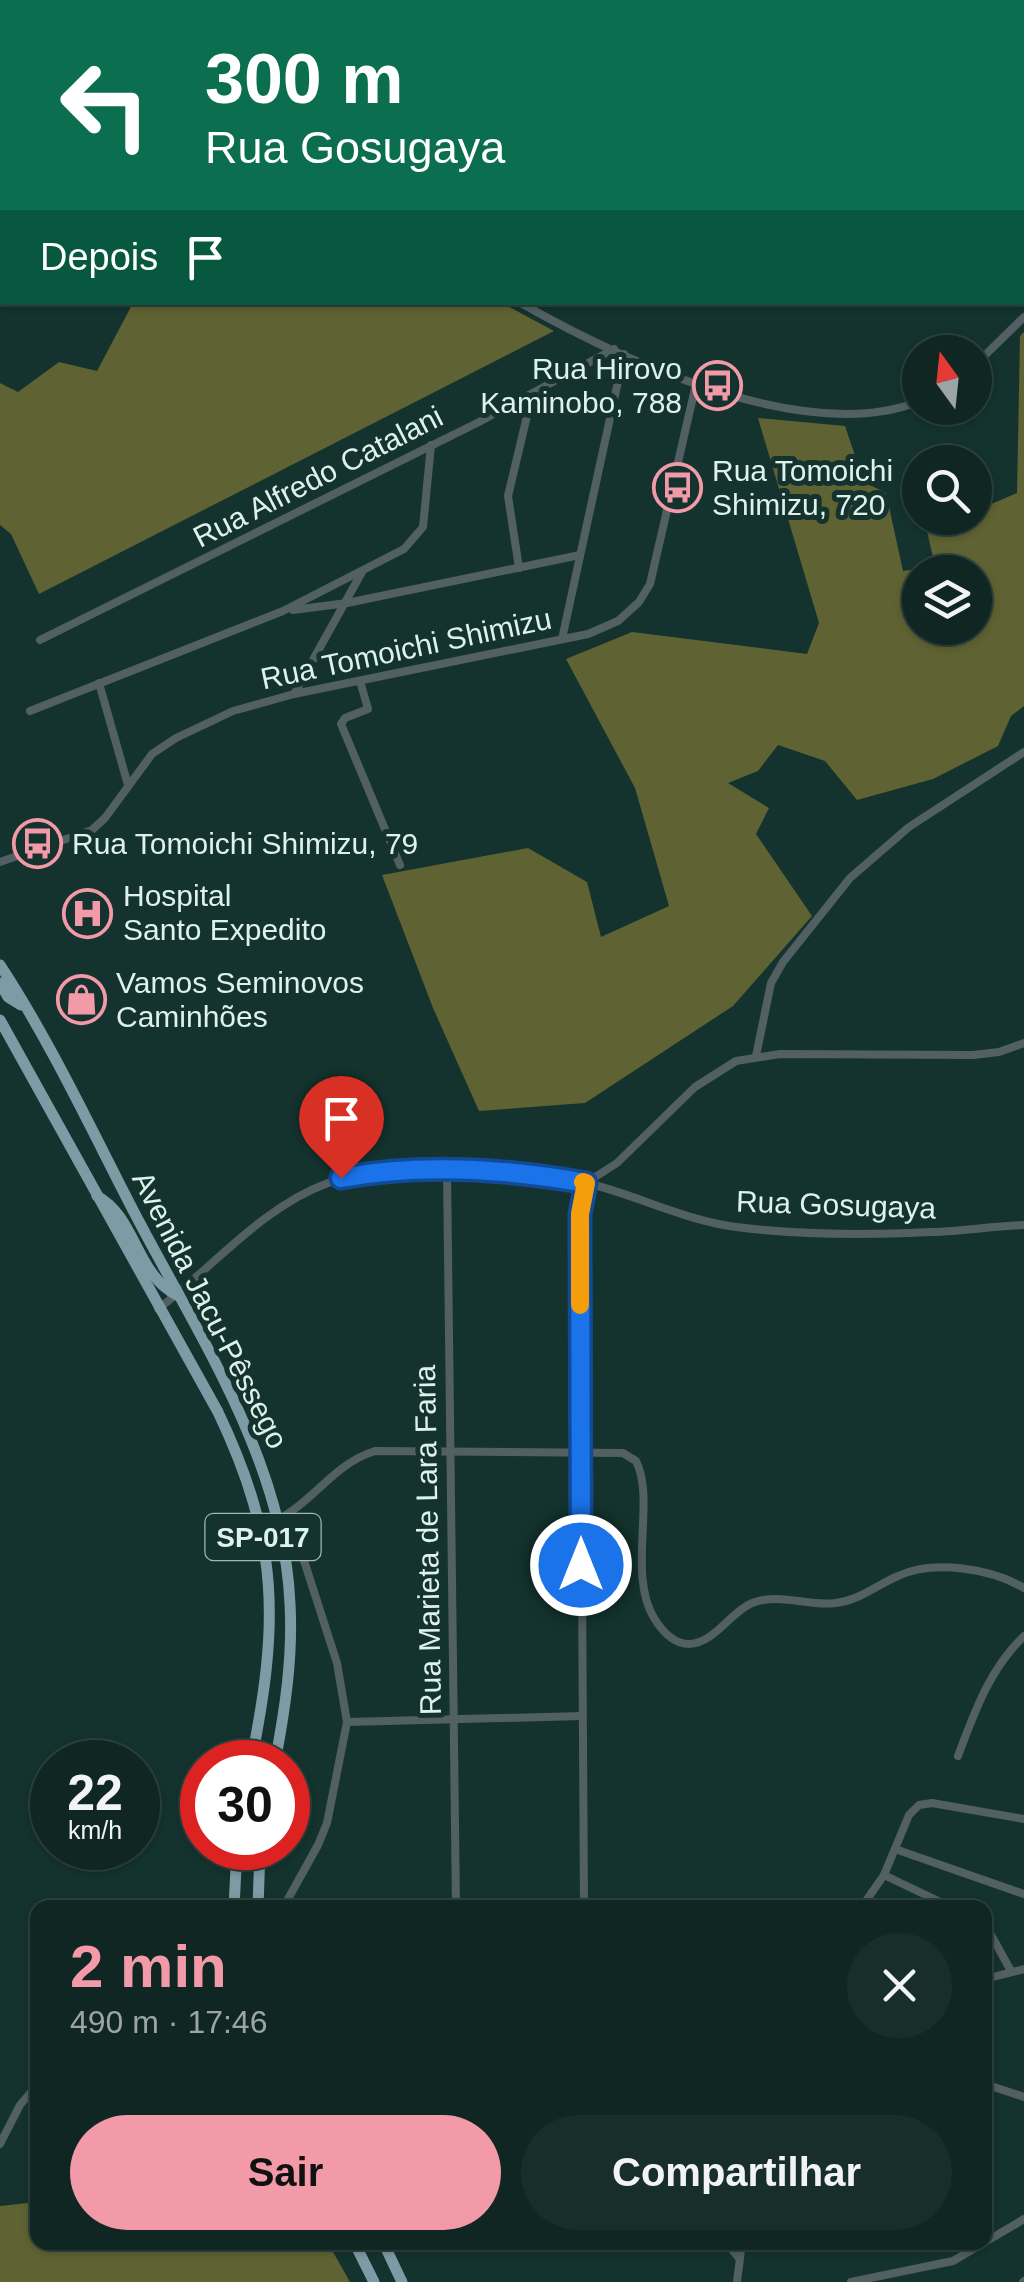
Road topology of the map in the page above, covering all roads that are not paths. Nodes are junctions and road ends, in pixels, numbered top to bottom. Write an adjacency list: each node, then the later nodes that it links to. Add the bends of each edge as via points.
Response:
1 (524, 305): 4 (street)
2 (1024, 317): 3 (street)
3 (992, 348)
4 (614, 349): 5 (street); 7 (street, Rua Alfredo Catalani)
5 (624, 354): 6 (street); 10 (street)
6 (696, 384): 8 (street, via 752,402 848,415); 16 (street, Rua Tomoichi Shimizu, via 650,584 618,621)
7 (532, 394): 9 (street, Rua Alfredo Catalani); 11 (street, via 508,496)
8 (902, 406)
9 (432, 444): 12 (street, via 419,534); 15 (street, Rua Alfredo Catalani)
10 (580, 555): 11 (street); 16 (street)
11 (519, 568): 13 (street)
12 (363, 570): 13 (street); 14 (street)
13 (348, 603): 14 (street); 19 (street)
14 (283, 610): 18 (street)
15 (40, 640)
16 (562, 640): 17 (street, Rua Tomoichi Shimizu)
17 (360, 680): 19 (street, Rua Tomoichi Shimizu); 24 (street, via 367,712 341,724)
18 (99, 683): 20 (street); 22 (street)
19 (294, 694): 22 (street, Rua Tomoichi Shimizu, via 233,710 176,738 152,754)
20 (30, 711)
21 (1024, 752): 30 (street, via 909,828 850,878 771,984)
22 (128, 785): 23 (street, Rua Tomoichi Shimizu, via 92,830)
23 (0, 862)
24 (400, 865)
25 (0, 965): 27 (highway, Avenida Jacu-Pêssego / SP-017)
26 (0, 983): 27 (highway)
27 (24, 1007): 35 (highway, Avenida Jacu-Pêssego / SP-017)
28 (0, 1020): 33 (highway, Avenida Jacu-Pêssego / SP-017)
29 (1024, 1044): 30 (street, via 974,1055)
30 (756, 1056): 32 (street, via 694,1087 617,1163)
31 (447, 1171): 32 (street, Rua Gosugaya); 35 (street, Rua Gosugaya, via 363,1174 305,1192); 39 (street, Rua Marieta de Lara Faria)
32 (586, 1183): 34 (street, Rua Gosugaya, via 742,1228 906,1233); 40 (street, via 580,1214)
33 (95, 1195): 35 (highway, via 112,1204 157,1283); 36 (highway, Avenida Jacu-Pêssego / SP-017)
34 (1024, 1226)
35 (177, 1294): 36 (street, Rua Gosugaya); 38 (highway, Avenida Jacu-Pêssego / SP-017)
36 (158, 1309): 37 (highway, Avenida Jacu-Pêssego / SP-017)
37 (170, 1330): 38 (highway, via 170,1315 179,1314 210,1373); 47 (highway, Avenida Jacu-Pêssego / SP-017, via 236,1449 264,1545 269,1663)
38 (227, 1389): 41 (highway, Avenida Jacu-Pêssego / SP-017)
39 (448, 1451): 40 (street); 41 (street, via 363,1455); 45 (street, Rua Marieta de Lara Faria)
40 (580, 1451): 42 (street, via 623,1452 636,1460 644,1592 665,1634 682,1643 701,1642 758,1602 836,1604 912,1570 978,1572); 44 (street)
41 (283, 1517): 46 (street, via 338,1664); 48 (highway, Avenida Jacu-Pêssego / SP-017, via 290,1630)
42 (1024, 1588)
43 (1024, 1636): 49 (street, via 992,1674)
44 (582, 1716): 45 (street); 61 (street)
45 (452, 1719): 46 (street); 60 (street, Rua Marieta de Lara Faria)
46 (347, 1722): 59 (street, via 327,1824)
47 (256, 1740)
48 (279, 1740)
49 (958, 1756)
50 (1024, 1819): 51 (street, via 919,1805)
51 (895, 1849): 54 (street); 55 (street)
52 (236, 1870): 57 (highway)
53 (259, 1870): 58 (highway)
54 (884, 1874): 56 (street); 62 (street)
55 (1024, 1894)
56 (868, 1898)
57 (234, 1900)
58 (258, 1900)
59 (287, 1900)
60 (456, 1900)
61 (584, 1900)
62 (938, 1900)
63 (992, 1937): 65 (street)
64 (1024, 1969): 65 (street)
65 (1011, 1972): 66 (street)
66 (992, 1977)
67 (992, 2086): 69 (street)
68 (30, 2093): 70 (street)
69 (1024, 2097)
70 (0, 2144)
71 (1024, 2219): 72 (street)
72 (992, 2237)
73 (358, 2250): 79 (highway)
74 (387, 2250): 80 (highway)
75 (733, 2250): 78 (street)
76 (740, 2250): 78 (street)
77 (970, 2250): 82 (street, via 953,2260)
78 (738, 2256): 81 (street)
79 (374, 2282)
80 (402, 2282)
81 (737, 2282)
82 (851, 2282)

